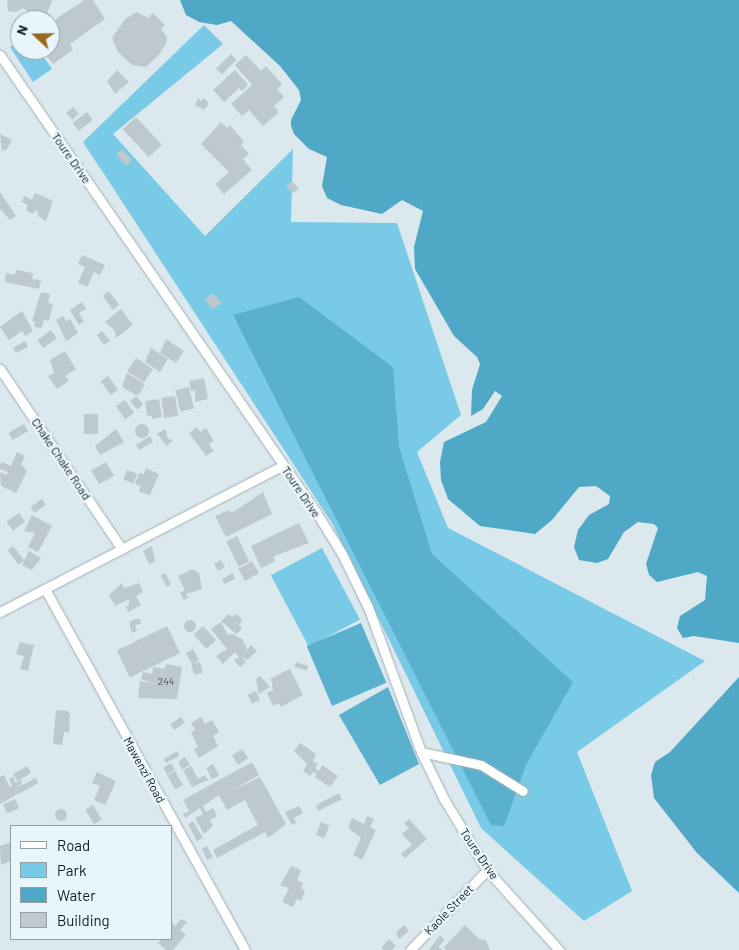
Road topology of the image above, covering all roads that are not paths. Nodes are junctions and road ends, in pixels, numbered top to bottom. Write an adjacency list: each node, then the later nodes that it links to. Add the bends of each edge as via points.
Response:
1 (0, 55): 3 (street, Toure Drive)
2 (0, 369): 4 (street, Chake Chake Road)
3 (283, 465): 4 (street); 7 (street, Toure Drive, via 342,554 368,607)
4 (122, 548): 5 (street)
5 (45, 589): 6 (street); 10 (street, Mawenzi Road)
6 (0, 612)
7 (421, 752): 8 (street, via 481,765); 9 (street, Toure Drive, via 444,800)
8 (523, 791)
9 (487, 870): 11 (street, Kaole Street); 12 (street, Toure Drive)
10 (245, 950)
11 (410, 950)
12 (559, 950)

